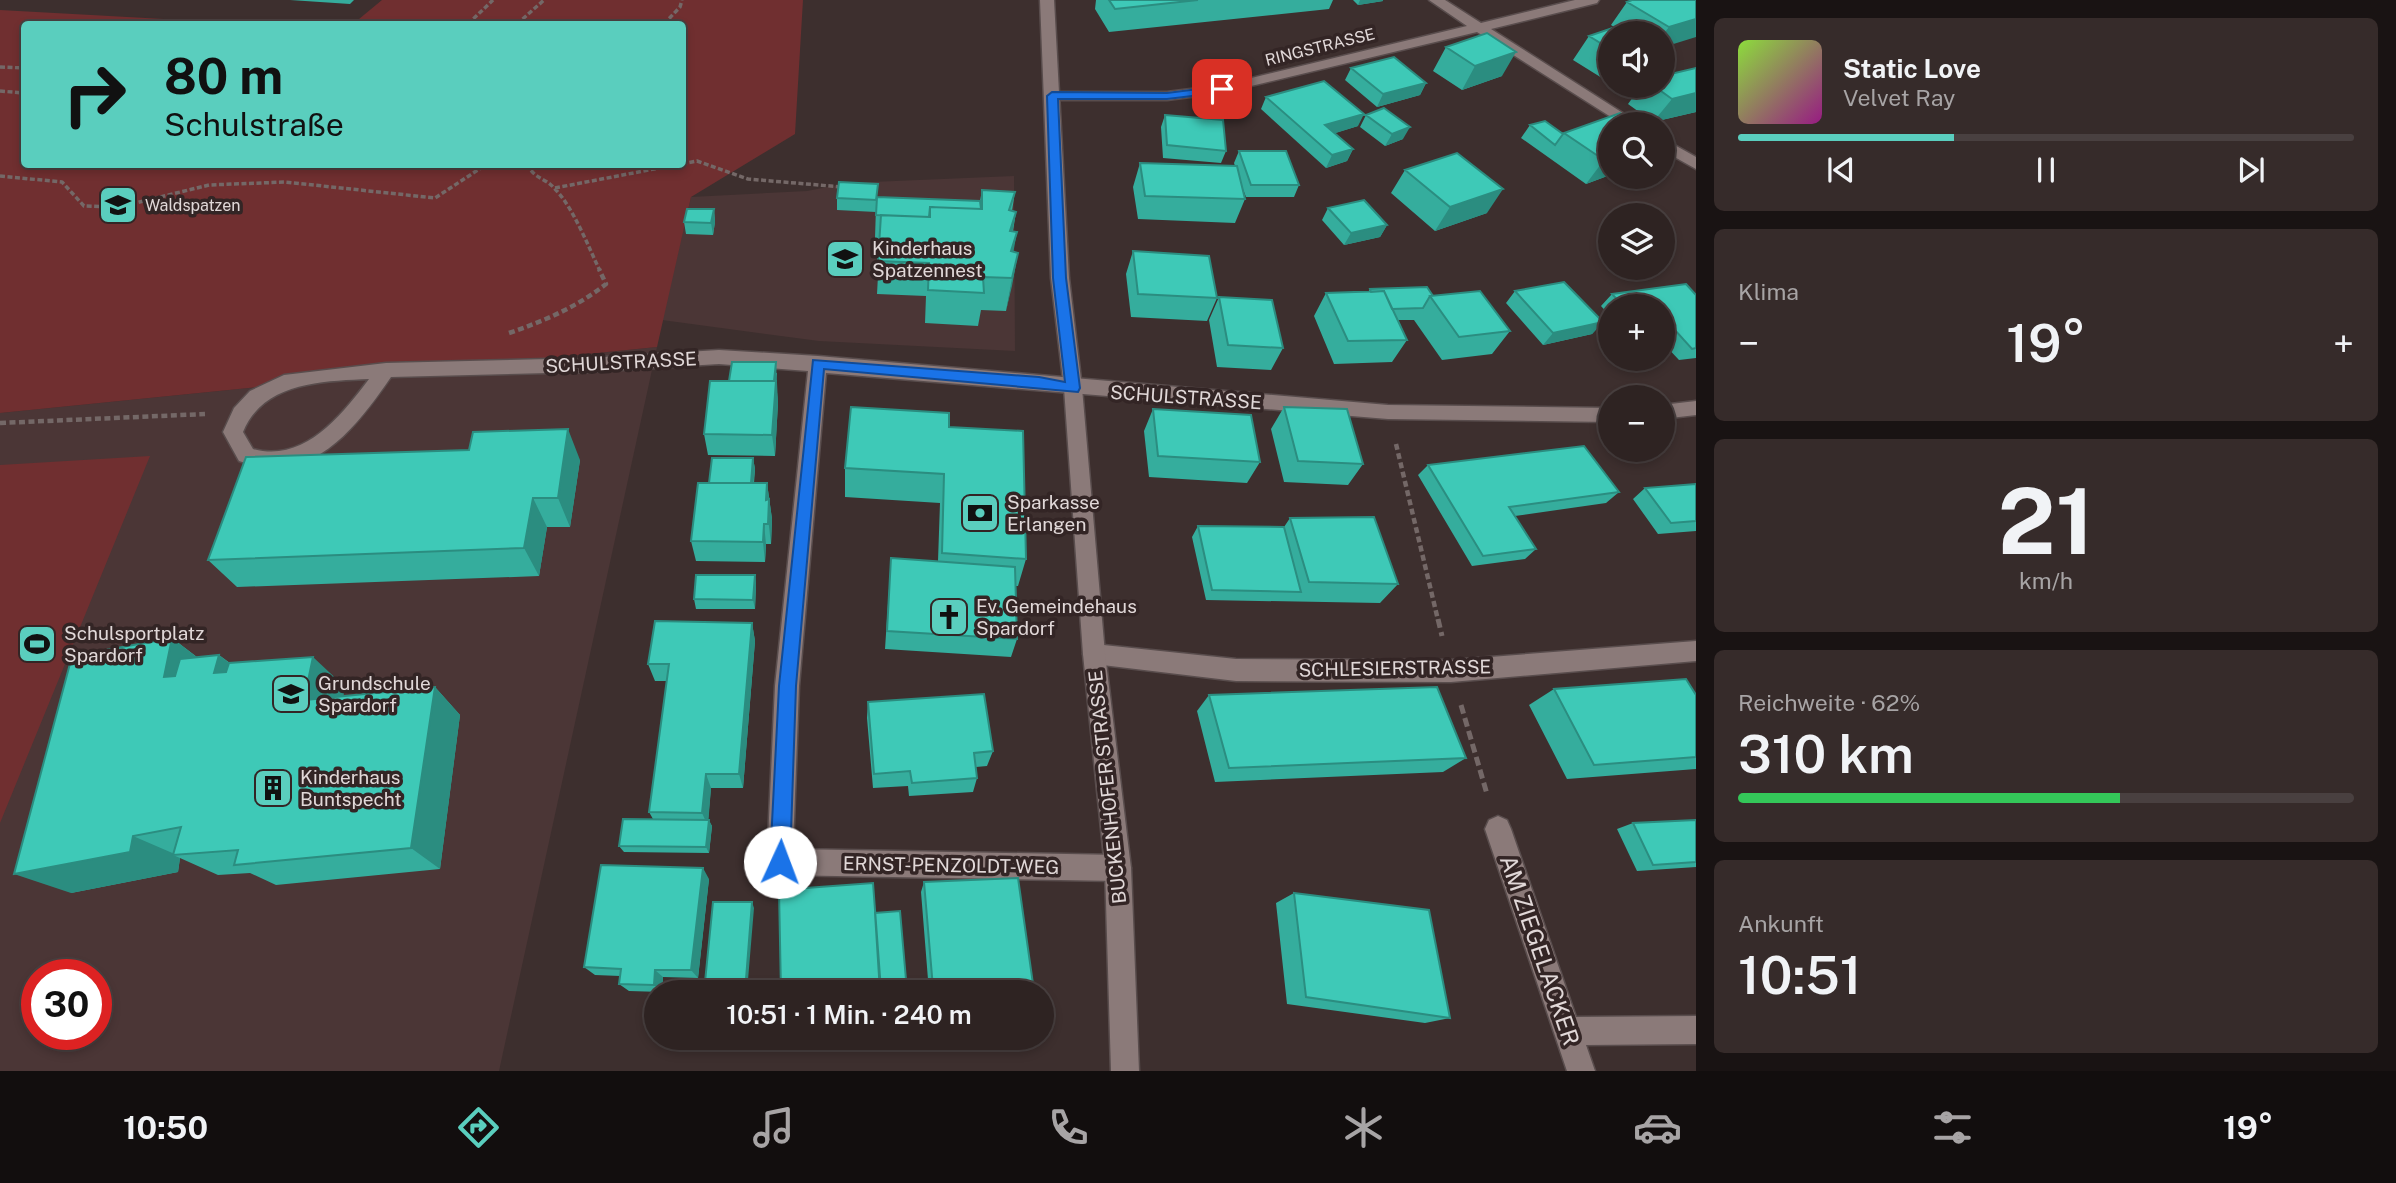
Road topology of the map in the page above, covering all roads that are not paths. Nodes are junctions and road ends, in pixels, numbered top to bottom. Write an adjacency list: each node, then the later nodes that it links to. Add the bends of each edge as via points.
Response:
1 (1047, 0): 5 (street, BUCKENHOFER STRASSE)
2 (1436, 0): 4 (street)
3 (1592, 0): 4 (street, RINGSTRASSE)
4 (1475, 26): 5 (street, RINGSTRASSE, via 1222,89 1167,96); 6 (street)
5 (1052, 96): 11 (street, BUCKENHOFER STRASSE, via 1060,278)
6 (1613, 112)
7 (1675, 151): 8 (street)
8 (1696, 164)
9 (818, 363): 10 (street, SCHULSTRASSE, via 719,357); 11 (street, SCHULSTRASSE); 18 (street, ERNST-PENZOLDT-WEG, via 787,686 780,862)
10 (386, 370): 10 (street, SCHULSTRASSE, via 320,446 276,461 246,455 233,432 241,413 257,396 284,382)
11 (1073, 388): 14 (street, SCHULSTRASSE, via 1388,412); 16 (street, BUCKENHOFER STRASSE)
12 (1696, 408): 13 (street)
13 (1675, 410)
14 (1598, 415)
15 (1696, 651): 16 (street, SCHLESIERSTRASSE, via 1451,671 1236,670)
16 (1094, 654): 18 (street, BUCKENHOFER STRASSE)
17 (1497, 829): 20 (street, AM ZIEGELACKER)
18 (1118, 868): 21 (street, BUCKENHOFER STRASSE)
19 (1696, 1030): 20 (street)
20 (1569, 1031): 22 (street, AM ZIEGELACKER)
21 (1125, 1071)
22 (1581, 1071)

